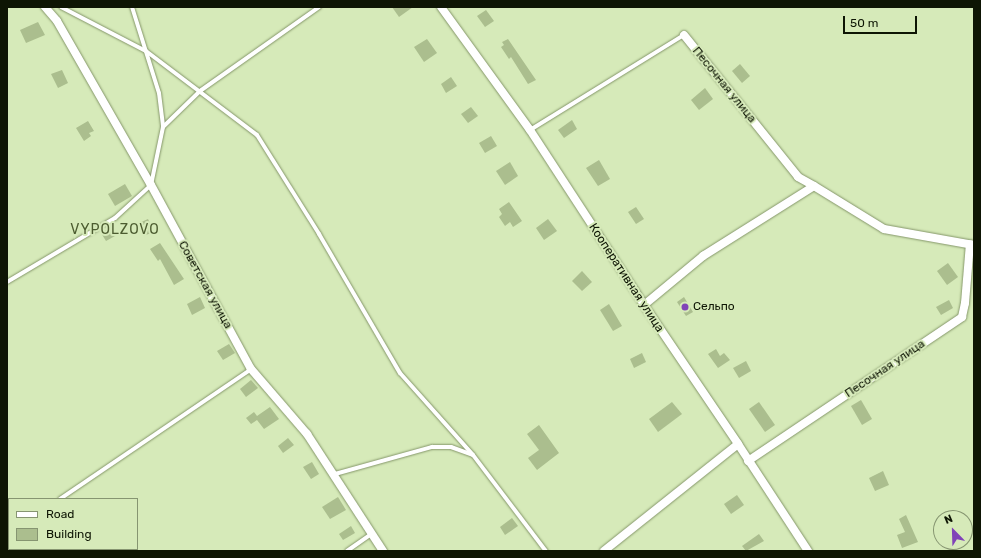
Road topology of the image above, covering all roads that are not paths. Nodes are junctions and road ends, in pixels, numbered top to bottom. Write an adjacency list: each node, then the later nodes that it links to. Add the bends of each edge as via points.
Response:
1 (45, 7): 11 (street, Советская улица, via 57,21)
2 (61, 7): 7 (lane)
3 (132, 7): 7 (lane)
4 (319, 7): 8 (lane)
5 (441, 7): 10 (street, Кооперативная улица)
6 (684, 35): 10 (lane); 12 (street, Песочная улица, via 798,177)
7 (146, 51): 8 (lane); 9 (lane, via 159,93)
8 (200, 91): 9 (lane); 18 (lane, via 257,135 319,234 400,373)
9 (163, 127): 11 (lane)
10 (530, 130): 15 (street, Кооперативная улица)
11 (150, 185): 14 (lane, via 115,218); 16 (street, Советская улица)
12 (814, 186): 13 (street, Песочная улица, via 884,229); 15 (street, via 703,256)
13 (972, 245): 19 (street, Песочная улица, via 962,317)
14 (7, 282)
15 (644, 305): 17 (street, Кооперативная улица)
16 (251, 369): 20 (street, Советская улица, via 307,434); 21 (lane)
17 (738, 444): 19 (street, Кооперативная улица); 26 (street)
18 (473, 455): 20 (lane, via 451,447 432,448); 25 (lane)
19 (748, 461): 27 (street, Кооперативная улица)
20 (335, 474): 22 (street, Советская улица)
21 (61, 498)
22 (371, 534): 23 (lane); 24 (street, Советская улица)
23 (347, 551)
24 (383, 551)
25 (546, 551)
26 (604, 551)
27 (808, 551)

